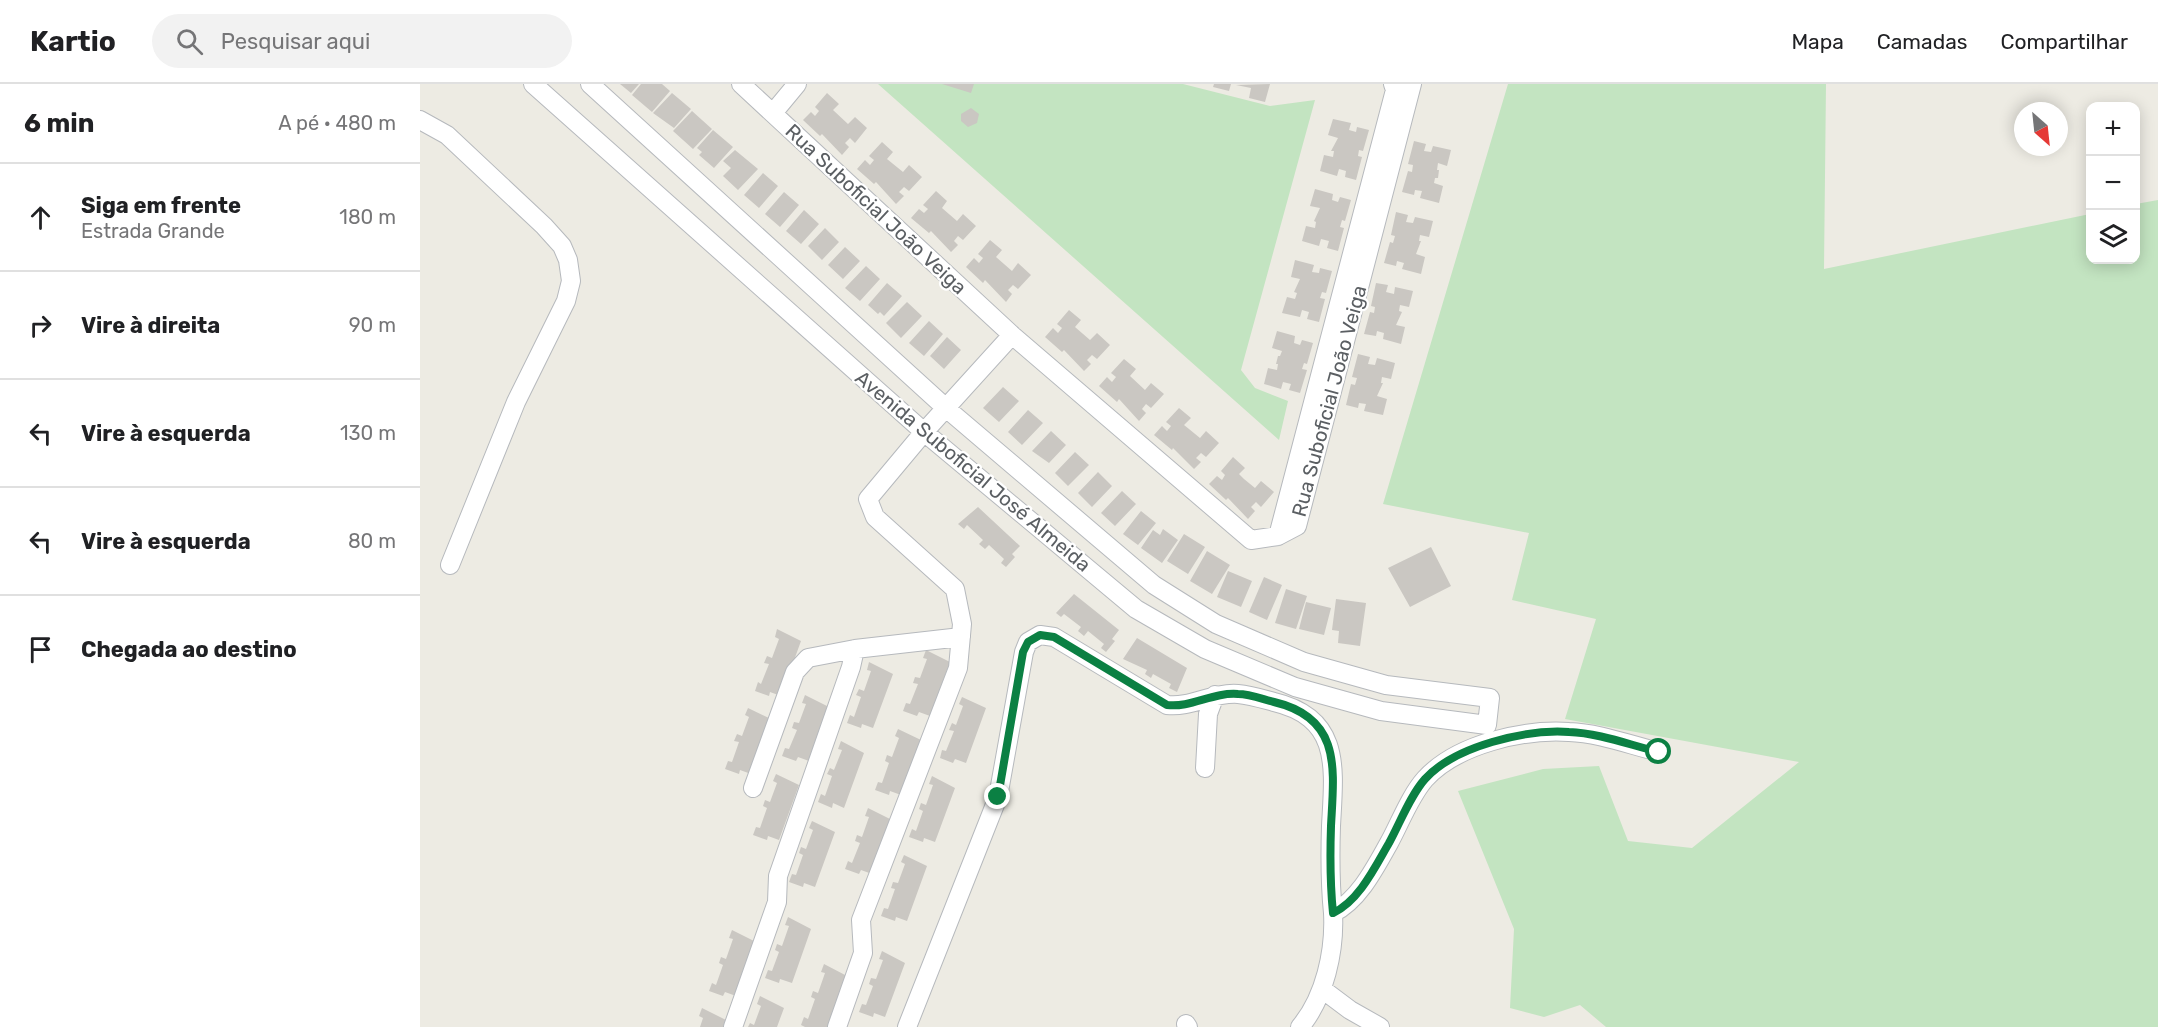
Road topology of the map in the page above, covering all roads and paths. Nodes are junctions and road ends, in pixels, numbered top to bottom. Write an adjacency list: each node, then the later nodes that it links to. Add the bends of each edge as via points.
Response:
1 (533, 84): 11 (street, Avenida Suboficial José Almeida)
2 (590, 84): 10 (street, Avenida Suboficial José Almeida)
3 (741, 84): 7 (street, Rua Suboficial João Veiga)
4 (796, 84): 7 (street, Rua Suboficial João Veiga)
5 (1393, 84): 12 (street, Rua Suboficial João Veiga, via 1395,90)
6 (1412, 84): 12 (street, Rua Suboficial João Veiga, via 1297,526)
7 (773, 113): 9 (street, Rua Suboficial João Veiga)
8 (420, 120): 13 (street, via 447,135 544,226 568,260 571,281 566,301 516,402)
9 (1012, 335): 10 (street); 12 (street, Rua Suboficial João Veiga, via 1251,540)
10 (947, 409): 11 (street); 11 (street, Avenida Suboficial José Almeida, via 1154,585 1216,624 1304,662 1386,685 1490,698 1487,725 1381,711 1295,687 1205,649 1136,609)
11 (924, 432): 14 (street, via 868,499 875,517 955,590)
12 (1278, 536)
13 (450, 565)
14 (961, 637): 15 (street); 24 (street, via 958,668 861,921 863,953)
15 (855, 649): 19 (street, via 808,658 795,672); 23 (street, via 778,876 777,902)
16 (1215, 695): 18 (street, via 1208,714); 20 (street, via 1239,694 1290,706 1303,711 1322,730 1334,769 1329,876); 25 (street, via 1167,705 1054,637 1040,635 1028,642 1023,652 998,797)
17 (1659, 752): 20 (street, via 1571,732 1545,732 1485,744 1448,760 1422,782 1377,864 1347,906)
18 (1204, 768)
19 (753, 788)
20 (1333, 913): 21 (street, via 1334,932)
21 (1322, 989): 22 (street); 26 (street)
22 (1350, 1019): 27 (street)
23 (733, 1027)
24 (837, 1027)
25 (907, 1027)
26 (1300, 1027)
27 (1380, 1027)

